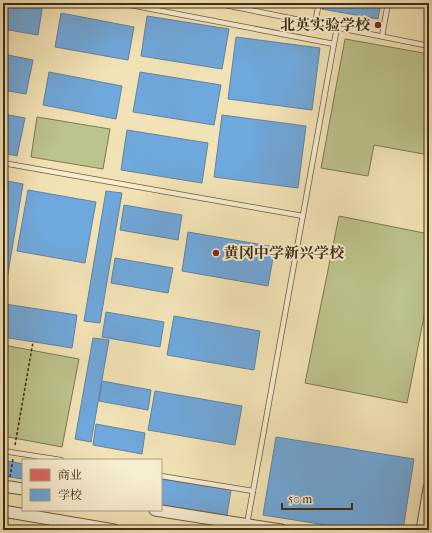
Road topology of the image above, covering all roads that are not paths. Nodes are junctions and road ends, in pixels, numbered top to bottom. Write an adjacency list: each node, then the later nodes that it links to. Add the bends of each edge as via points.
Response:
1 (120, 3): 9 (lane)
2 (214, 3): 5 (lane)
3 (319, 3): 6 (lane)
4 (388, 3): 8 (lane)
5 (230, 4): 6 (lane)
6 (315, 23): 7 (lane)
7 (337, 27): 8 (lane); 9 (lane)
8 (382, 36): 10 (lane)
9 (334, 44): 12 (lane)
10 (429, 46)
11 (3, 163): 12 (lane)
12 (303, 216): 19 (lane)
13 (3, 451): 14 (lane)
14 (55, 459)
15 (162, 476): 19 (lane)
16 (6, 486): 18 (street)
17 (429, 488): 26 (street)
18 (22, 489)
19 (253, 491): 22 (lane)
20 (3, 511): 23 (street)
21 (162, 511): 22 (street)
22 (247, 524): 25 (street)
23 (54, 525): 24 (street)
24 (114, 530)
25 (281, 530)
26 (422, 530)

